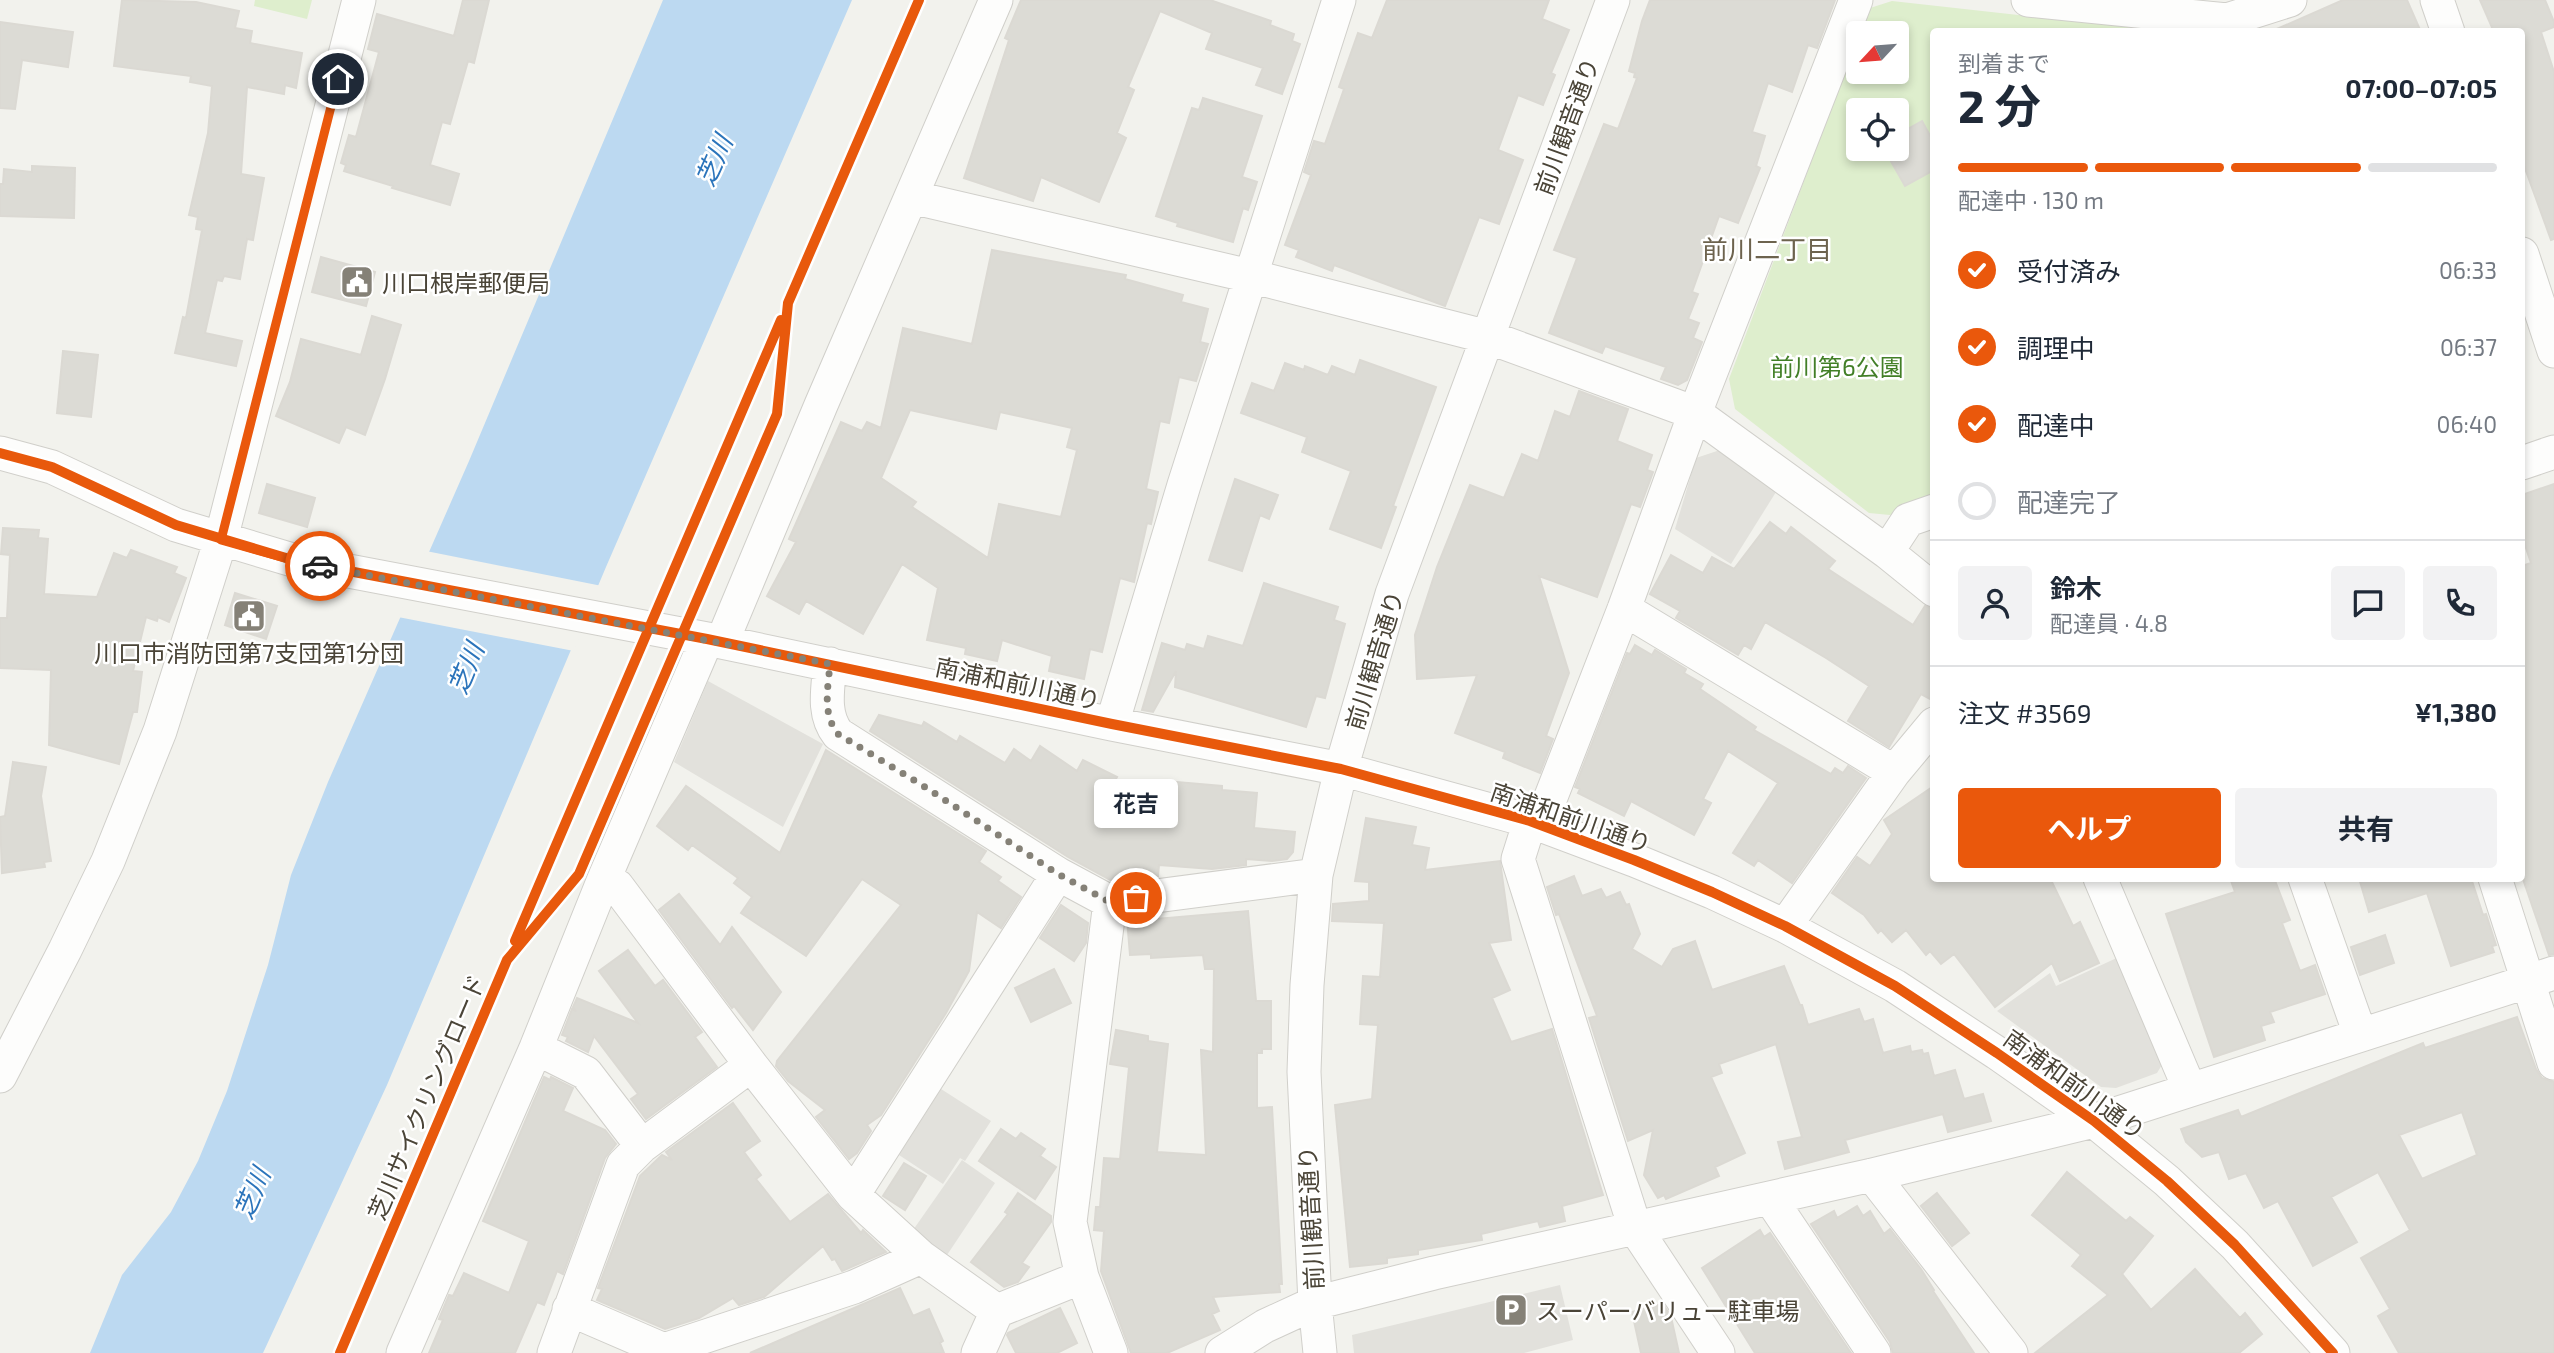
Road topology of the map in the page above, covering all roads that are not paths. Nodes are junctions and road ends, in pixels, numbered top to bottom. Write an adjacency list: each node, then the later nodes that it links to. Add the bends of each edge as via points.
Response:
1 (359, 0): 21 (street)
2 (996, 0): 11 (street)
3 (1339, 0): 13 (street)
4 (1613, 0): 14 (street, 前川観音通り)
5 (1856, 0): 16 (street)
6 (2028, 0): 9 (street)
7 (2290, 0): 9 (street)
8 (2437, 0): 10 (street)
9 (2226, 17)
10 (2447, 28)
11 (911, 197): 13 (street); 25 (street)
12 (2525, 263): 15 (street)
13 (1250, 276): 14 (street); 27 (street)
14 (1488, 337): 16 (street); 29 (street, 前川観音通り, via 1392,594)
15 (2554, 351)
16 (1695, 413): 22 (street); 24 (street)
17 (2554, 452): 19 (street)
18 (0, 453): 21 (street, 南浦和前川通り, via 52,467 176,525)
19 (2525, 462)
20 (1930, 512): 22 (street, via 1908,520)
21 (221, 540): 25 (street, 南浦和前川通り, via 296,561); 45 (street, via 132,803 65,950)
22 (1887, 552): 23 (street)
23 (1930, 587)
24 (1623, 609): 30 (street); 31 (street)
25 (714, 641): 26 (street, 南浦和前川通り); 34 (street)
26 (830, 664): 27 (street, 南浦和前川通り); 32 (street, via 828,717 838,734)
27 (1112, 724): 29 (street, 南浦和前川通り)
28 (1930, 729): 30 (street)
29 (1341, 769): 31 (street, 南浦和前川通り); 33 (street, 前川観音通り)
30 (1894, 772): 39 (street)
31 (1535, 823): 39 (street, 南浦和前川通り, via 1712,892); 52 (street, via 1518,859)
32 (1058, 874): 38 (street); 50 (street)
33 (1316, 875): 38 (street); 55 (street, 前川観音通り, via 1304,1072)
34 (604, 879): 42 (street); 44 (street, via 617,886)
35 (2102, 882): 46 (street)
36 (2306, 882): 41 (street)
37 (2497, 882): 40 (street)
38 (1110, 902): 54 (street, via 1070,1222)
39 (1785, 926): 47 (street, 南浦和前川通り, via 1895,986)
40 (2541, 977): 41 (street); 43 (street)
41 (2360, 1034): 46 (street)
42 (536, 1048): 48 (street, via 586,1073); 59 (street)
43 (2554, 1063)
44 (751, 1065): 48 (street); 50 (street)
45 (0, 1076)
46 (2190, 1090): 47 (street)
47 (2094, 1121): 49 (street); 68 (street, 南浦和前川通り, via 2235,1245)
48 (642, 1146): 56 (street, via 623,1165)
49 (1872, 1175): 51 (street); 67 (street)
50 (853, 1195): 53 (street)
51 (1770, 1198): 52 (street); 66 (street)
52 (1635, 1228): 55 (street); 65 (street)
53 (921, 1257): 57 (street); 58 (street, via 854,1287)
54 (1082, 1277): 57 (street); 62 (street)
55 (1315, 1303): 63 (street); 64 (street, 前川観音通り)
56 (569, 1309): 58 (street); 60 (street)
57 (998, 1311): 61 (street)
58 (663, 1352)
59 (403, 1353)
60 (554, 1353)
61 (978, 1353)
62 (1111, 1353)
63 (1222, 1353)
64 (1320, 1353)
65 (1718, 1353)
66 (1874, 1353)
67 (2011, 1353)
68 (2333, 1353)

